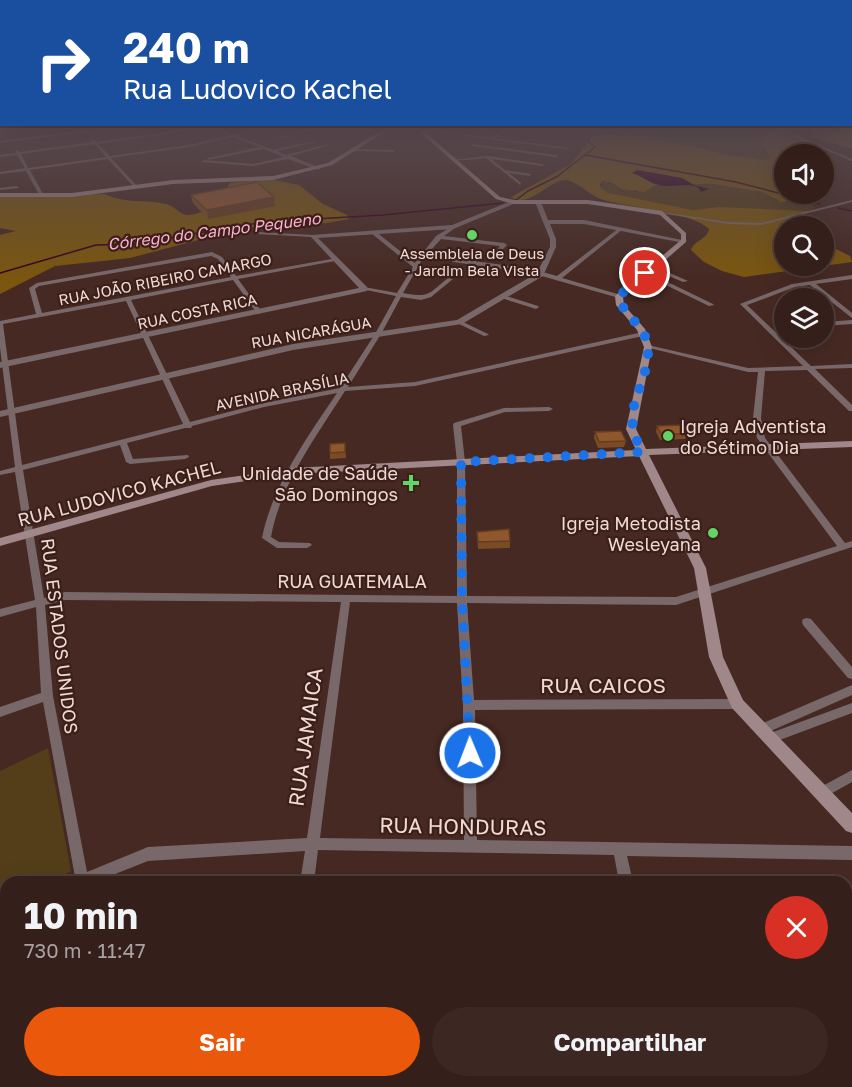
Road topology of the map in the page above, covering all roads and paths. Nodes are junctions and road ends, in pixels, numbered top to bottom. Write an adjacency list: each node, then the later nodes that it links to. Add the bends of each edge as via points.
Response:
1 (32, 178): 11 (street)
2 (127, 178): 8 (street)
3 (273, 178): 8 (main road)
4 (475, 178): 13 (main road, via 498,198)
5 (513, 178): 6 (street, via 518,182)
6 (525, 178)
7 (17, 187): 9 (street)
8 (135, 187): 11 (main road)
9 (0, 189)
10 (0, 195): 11 (main road)
11 (42, 196)
12 (852, 201): 15 (street, via 761,224)
13 (514, 202): 14 (main road); 17 (street)
14 (538, 202): 15 (main road, via 588,202); 16 (street)
15 (662, 213): 23 (main road, via 684,234)
16 (547, 222): 18 (street, via 584,222); 29 (street, via 553,247)
17 (453, 227): 19 (street); 22 (street)
18 (621, 229): 23 (street); 33 (street)
19 (373, 232): 21 (street); 27 (street)
20 (258, 233): 21 (street)
21 (313, 236): 25 (street)
22 (438, 237): 24 (street, via 504,245); 27 (street)
23 (684, 241): 28 (main road)
24 (500, 250)
25 (335, 259): 31 (street, RUA JOÃO RIBEIRO CAMARGO); 36 (street)
26 (453, 260): 29 (street)
27 (416, 266): 37 (street)
28 (649, 270): 34 (street); 38 (main road); 41 (street)
29 (540, 274): 33 (street); 39 (street, RUA NICARÁGUA)
30 (852, 277): 35 (street)
31 (234, 279): 40 (street, RUA JOÃO RIBEIRO CAMARGO); 43 (street); 44 (street, via 220,258 212,254 37,285 32,288)
32 (450, 279): 37 (street, RUA COSTA RICA, via 429,296)
33 (557, 279): 38 (street)
34 (685, 281)
35 (810, 282): 45 (street); 57 (street, via 743,304)
36 (364, 289): 37 (street, RUA COSTA RICA); 43 (street, RUA COSTA RICA)
37 (400, 295): 50 (street)
38 (619, 296): 52 (main road, via 620,305)
39 (503, 297): 42 (street); 46 (street, RUA NICARÁGUA)
40 (128, 299): 44 (street, RUA JOÃO RIBEIRO CAMARGO); 53 (street)
41 (711, 305)
42 (536, 307)
43 (259, 312): 53 (street, RUA COSTA RICA)
44 (39, 315): 49 (street, RUA JOÃO RIBEIRO CAMARGO)
45 (852, 316)
46 (459, 322): 50 (street, RUA NICARÁGUA); 51 (street)
47 (852, 322): 48 (street)
48 (834, 323)
49 (0, 324): 55 (street, RUA ESTADOS UNIDOS)
50 (378, 334): 59 (street, RUA NICARÁGUA, via 293,347); 60 (street)
51 (486, 334)
52 (643, 334): 54 (main road); 60 (street, AVENIDA BRASÍLIA, via 415,384)
53 (146, 335): 55 (street, RUA COSTA RICA); 59 (street)
54 (648, 347): 58 (street); 69 (main road, via 631,429)
55 (3, 364): 63 (street, RUA ESTADOS UNIDOS)
56 (852, 366): 57 (street)
57 (809, 368): 58 (street); 62 (street)
58 (762, 370): 68 (street, via 757,418 761,438)
59 (165, 376): 63 (street, RUA NICARÁGUA); 65 (street)
60 (344, 389): 65 (street, AVENIDA BRASÍLIA); 73 (street)
61 (549, 409): 71 (street, via 504,410 458,425)
62 (852, 409)
63 (12, 411): 64 (street, RUA NICARÁGUA); 72 (street, RUA ESTADOS UNIDOS)
64 (0, 414)
65 (188, 426): 66 (street, AVENIDA BRASÍLIA)
66 (123, 443): 70 (street, via 130,462); 72 (street, AVENIDA BRASÍLIA)
67 (852, 444): 68 (main road, RUA LUDOVICO KACHEL)
68 (768, 446): 69 (main road, RUA LUDOVICO KACHEL); 78 (street)
69 (643, 452): 71 (main road, RUA LUDOVICO KACHEL); 79 (main road, via 700,568)
70 (185, 457)
71 (461, 462): 73 (main road, RUA LUDOVICO KACHEL); 81 (street)
72 (19, 469): 74 (street, AVENIDA BRASÍLIA); 75 (street, RUA ESTADOS UNIDOS)
73 (293, 471): 75 (main road, RUA LUDOVICO KACHEL, via 211,483); 77 (street, via 266,538 277,545)
74 (0, 473)
75 (30, 534): 76 (main road, RUA LUDOVICO KACHEL); 82 (street, RUA ESTADOS UNIDOS)
76 (0, 542)
77 (307, 545)
78 (847, 545): 79 (street, RUA GUATEMALA)
79 (704, 592): 81 (street, RUA GUATEMALA, via 676,601); 88 (main road, via 716,657)
80 (346, 598): 81 (street, RUA GUATEMALA); 82 (street, RUA GUATEMALA, via 65,596); 96 (street, RUA JAMAICA)
81 (462, 598): 89 (street)
82 (40, 601): 83 (street, RUA GUATEMALA); 87 (street, RUA ESTADOS UNIDOS)
83 (0, 613)
84 (807, 622): 85 (street)
85 (852, 675)
86 (852, 690): 92 (street)
87 (48, 696): 91 (street); 100 (street, RUA ESTADOS UNIDOS)
88 (737, 704): 89 (street, RUA CAICOS); 92 (main road)
89 (469, 705): 97 (street)
90 (852, 708): 92 (street)
91 (0, 712)
92 (764, 734): 94 (main road)
93 (852, 776): 94 (street)
94 (821, 793): 95 (main road)
95 (852, 825)
96 (311, 844): 97 (street, RUA HONDURAS); 101 (street, RUA HONDURAS, via 148,854); 102 (street, RUA JAMAICA)
97 (471, 848): 98 (street, RUA HONDURAS)
98 (619, 850): 99 (street, RUA HONDURAS); 103 (street)
99 (852, 853)
100 (79, 876)
101 (93, 876)
102 (308, 876)
103 (625, 876)

